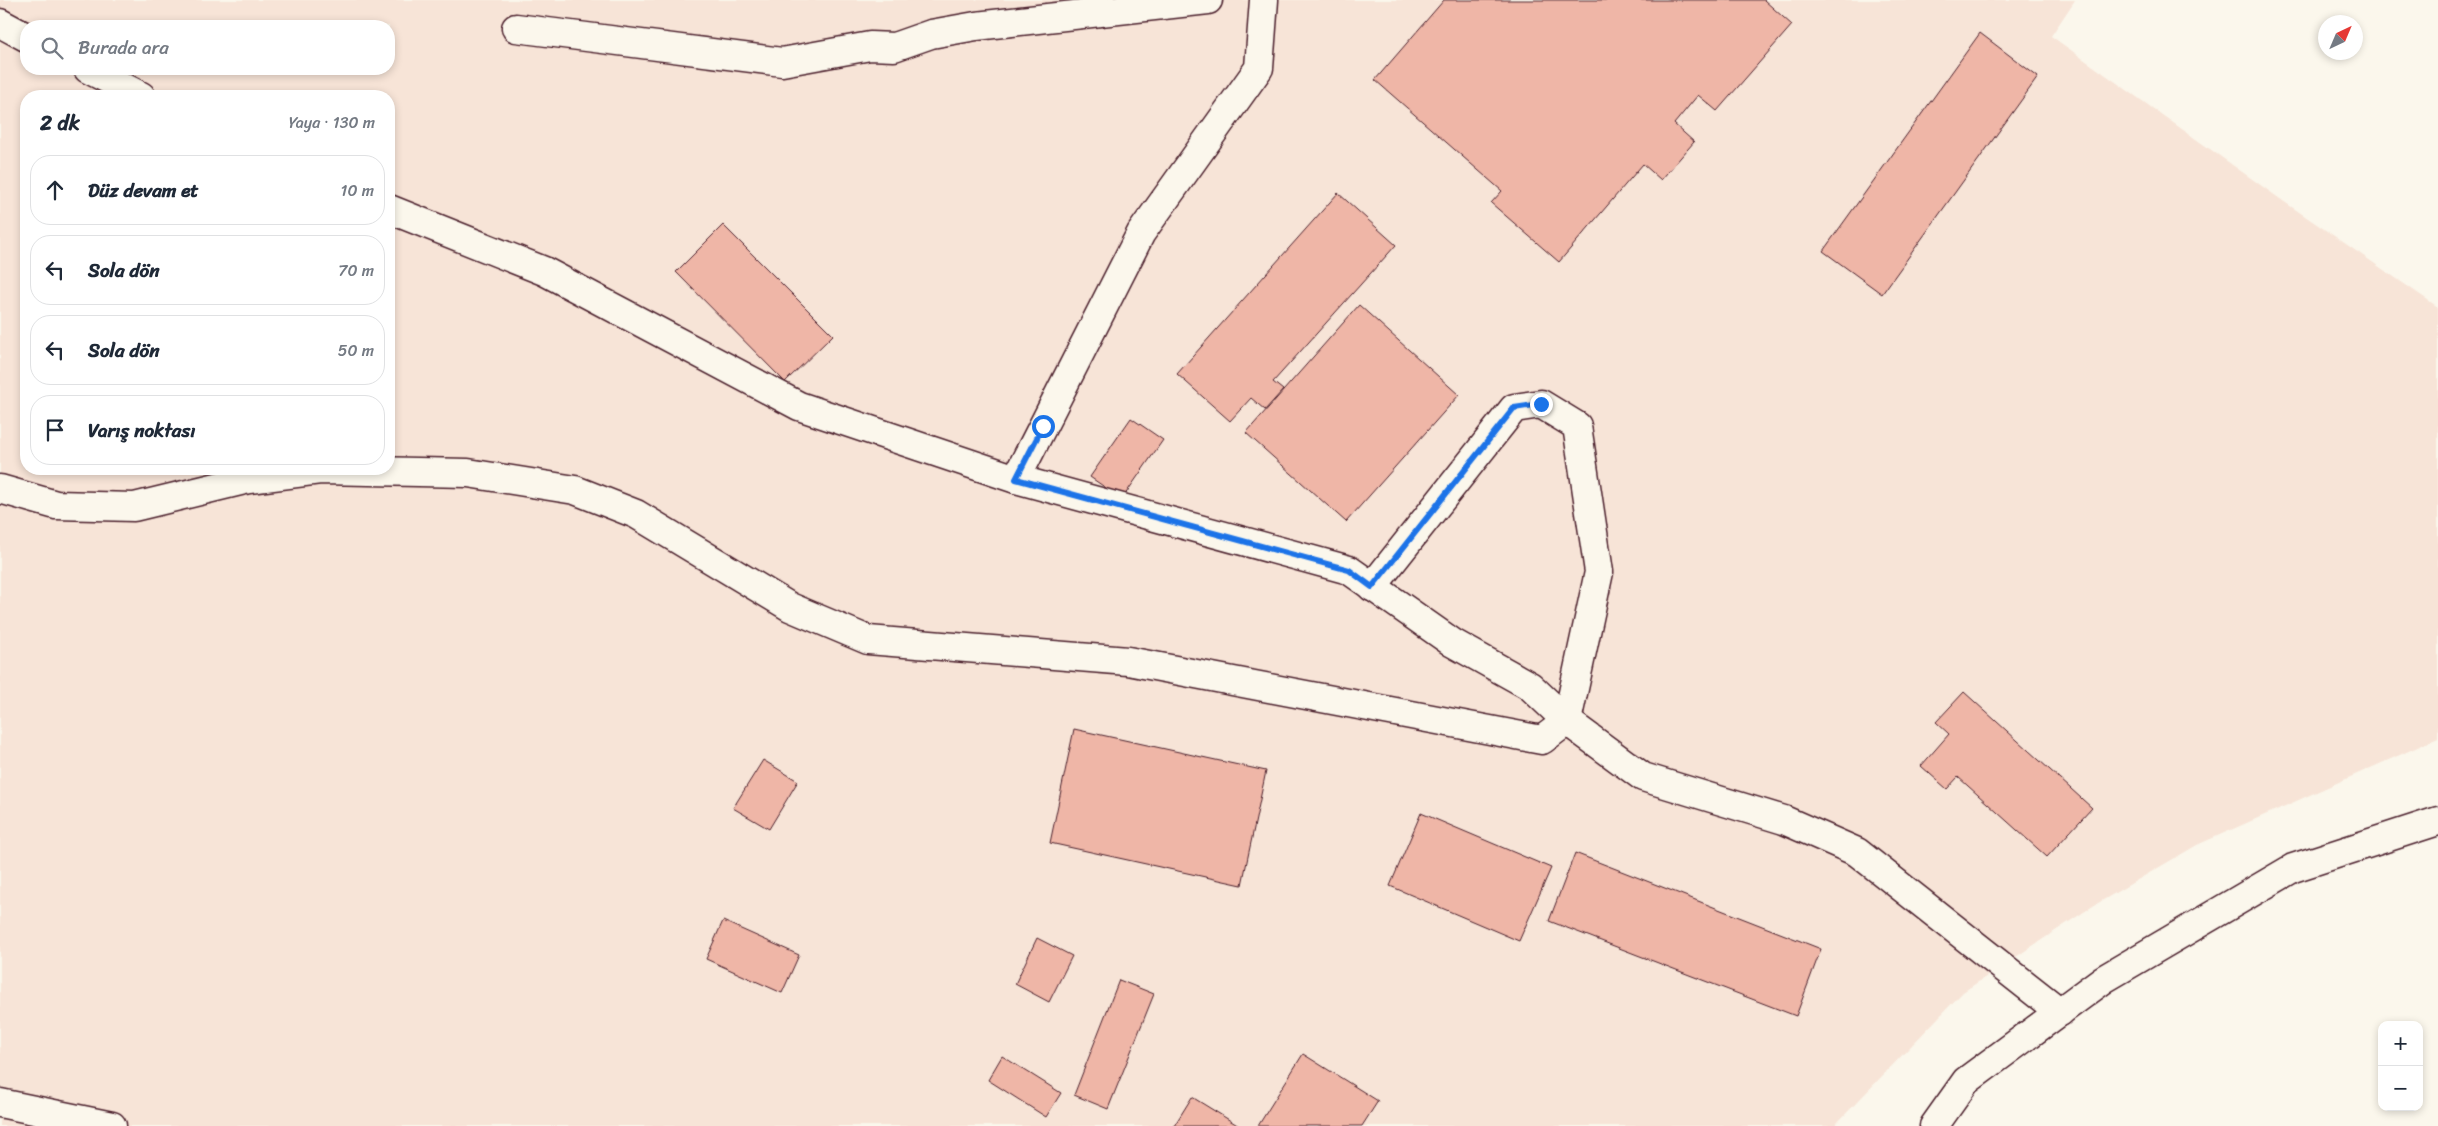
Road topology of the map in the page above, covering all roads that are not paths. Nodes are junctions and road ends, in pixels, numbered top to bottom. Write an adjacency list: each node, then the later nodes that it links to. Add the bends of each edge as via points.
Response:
1 (1208, 0): 4 (street, via 976,26 931,34 894,47 870,46 782,62)
2 (1264, 0): 11 (street, via 1259,68 1141,233)
3 (0, 23): 5 (street)
4 (516, 28)
5 (20, 33)
6 (100, 75): 7 (street)
7 (129, 90)
8 (395, 211): 11 (street, via 544,271 799,406)
9 (395, 472): 14 (street, via 468,473 575,490 636,514 790,607 868,640 1128,661 1542,740)
10 (281, 475): 12 (street, via 249,479 134,507 56,505)
11 (1016, 479): 13 (street, via 1349,570)
12 (0, 489)
13 (1372, 587): 14 (street, via 1453,643 1530,686); 14 (street, via 1514,408 1541,404 1577,426 1599,572)
14 (1566, 721): 16 (street, via 1643,777 1784,820 1857,852)
15 (2438, 820): 16 (street, via 2293,868 2104,979)
16 (2060, 1012): 19 (street, via 1966,1081)
17 (0, 1103): 18 (street)
18 (112, 1126)
19 (1934, 1126)

